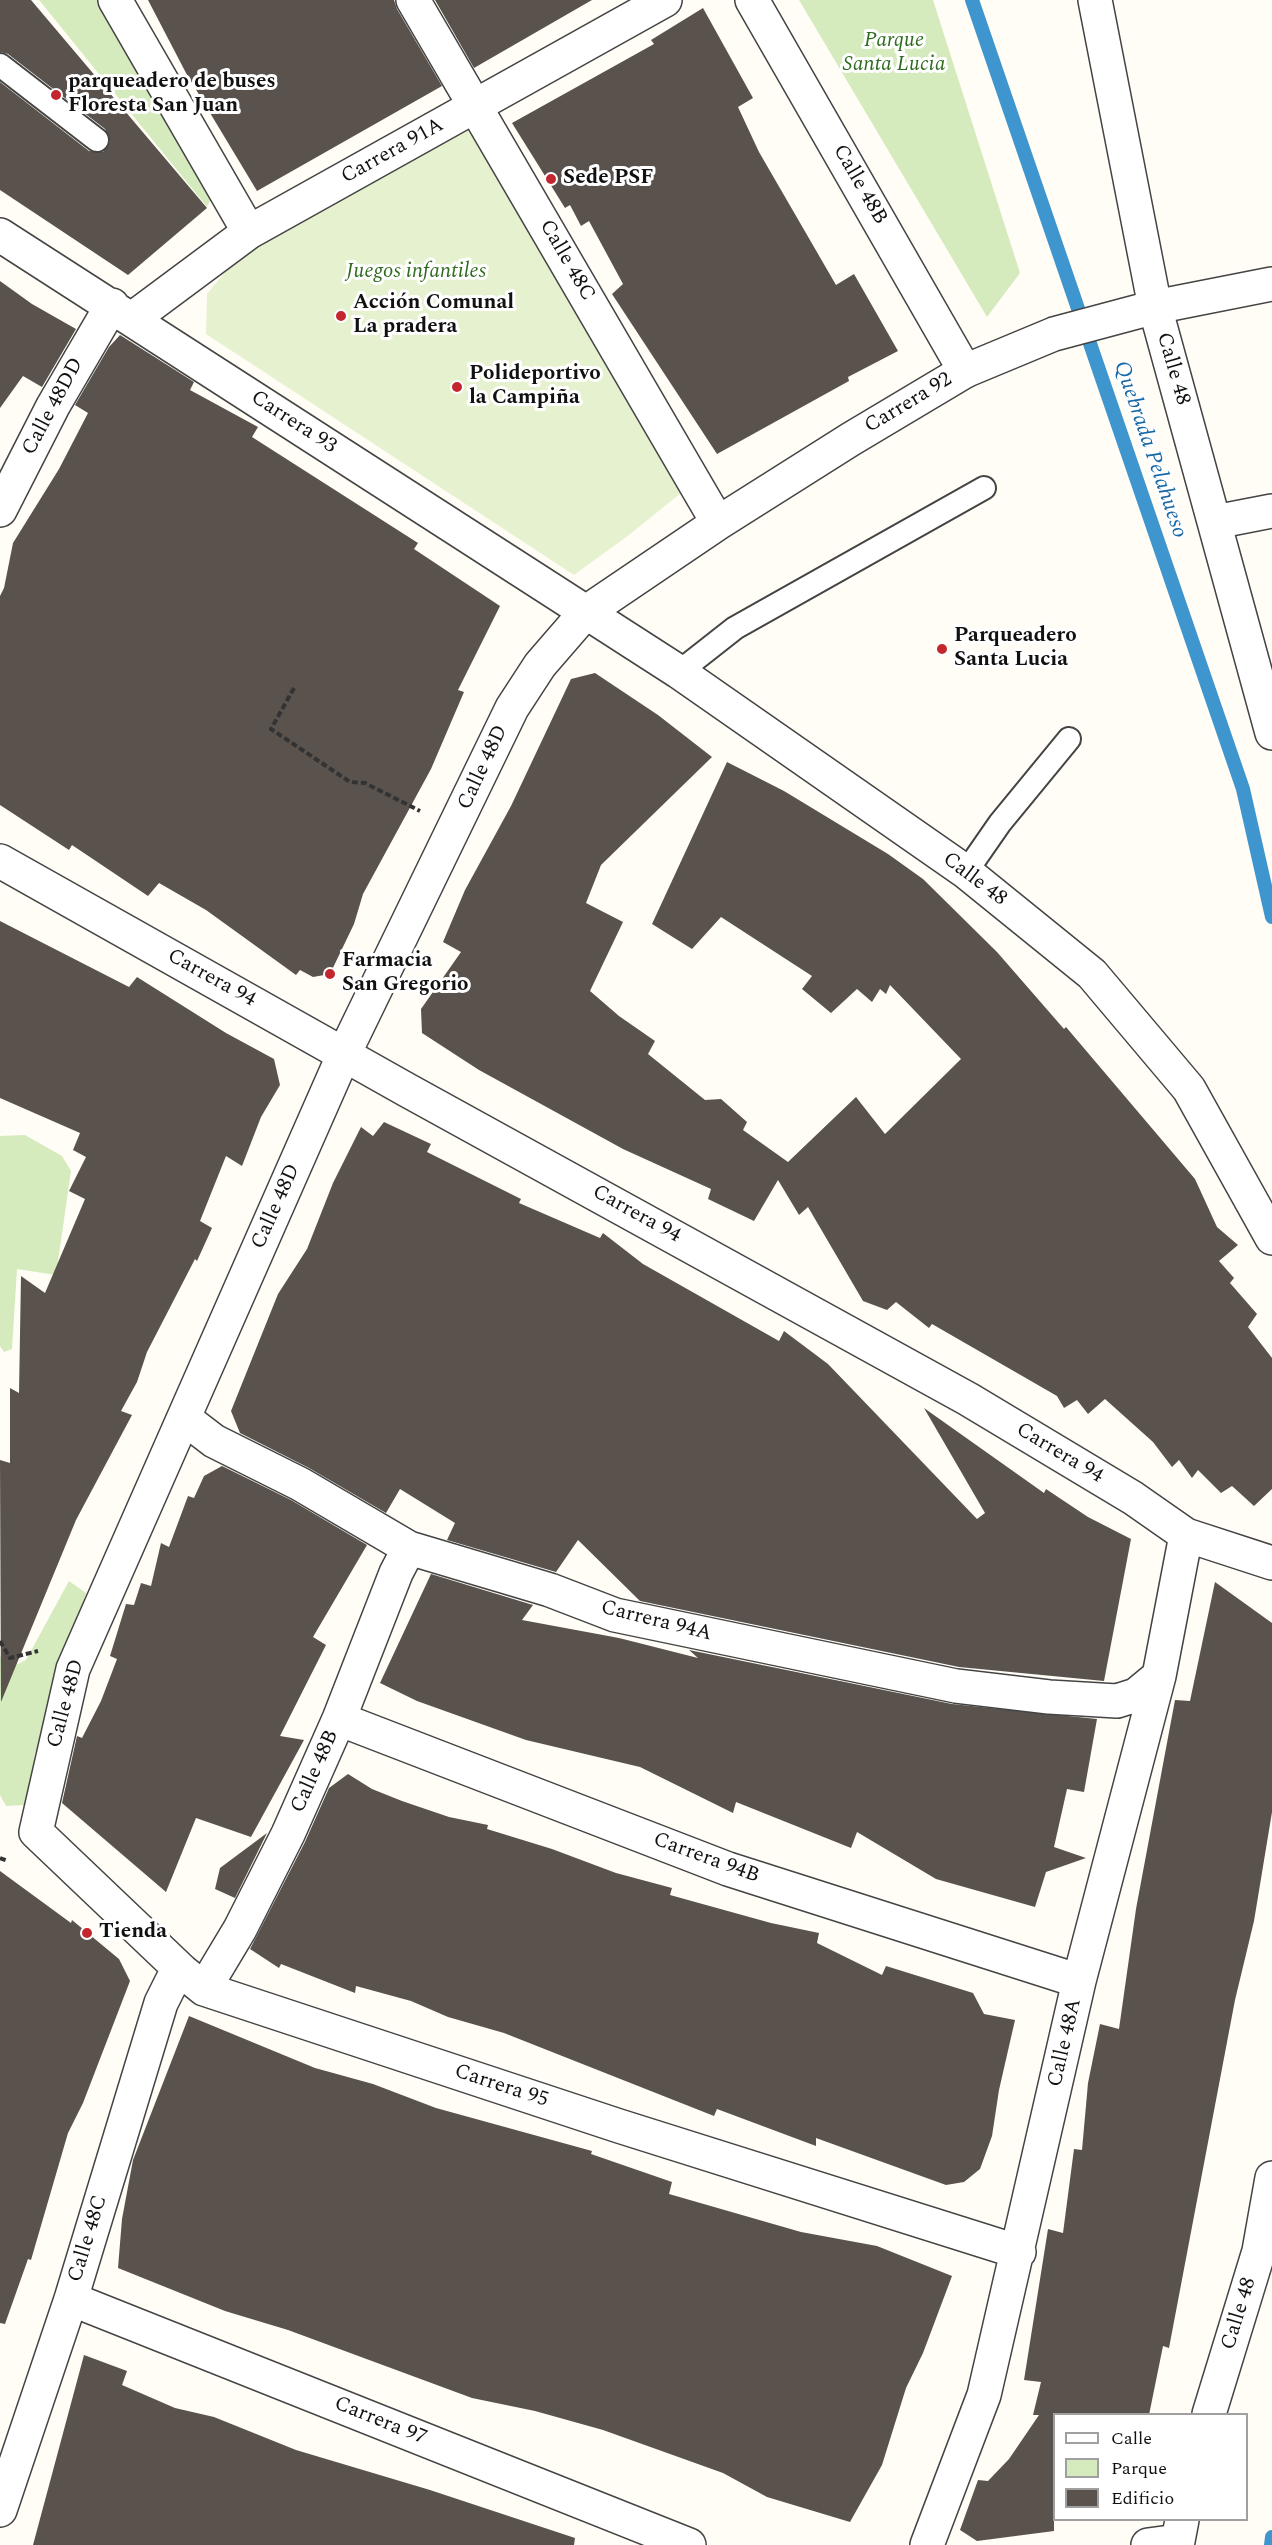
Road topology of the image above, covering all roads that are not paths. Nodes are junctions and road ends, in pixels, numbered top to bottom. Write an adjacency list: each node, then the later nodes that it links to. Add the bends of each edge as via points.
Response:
1 (115, 0): 9 (street)
2 (413, 0): 7 (street, Calle 48C)
3 (665, 0): 7 (street, Carrera 91A)
4 (752, 0): 14 (street, Calle 48B)
5 (1095, 0): 12 (street, Calle 48)
6 (0, 65): 8 (lane)
7 (476, 106): 9 (street, Carrera 91A); 19 (street, Calle 48C)
8 (97, 140)
9 (249, 232): 13 (street, Carrera 91A)
10 (0, 235): 13 (street, Carrera 93)
11 (1272, 284): 12 (street, Carrera 92)
12 (1155, 307): 14 (street, Carrera 92, via 1054,334); 18 (street, Calle 48)
13 (122, 312): 16 (street, Calle 48DD, via 53,406); 20 (street, Carrera 93)
14 (965, 371): 19 (street, Carrera 92)
15 (984, 488): 21 (lane, via 735,628)
16 (0, 510)
17 (1272, 511): 18 (street)
18 (1215, 522): 22 (street, Calle 48)
19 (718, 523): 20 (street, Carrera 92)
20 (585, 613): 21 (street, Calle 48); 26 (street, Calle 48D, via 540,665 512,708)
21 (679, 672): 25 (street, Calle 48)
22 (1270, 714)
23 (1069, 739): 25 (lane, via 1000,823)
24 (0, 861): 26 (street, Carrera 94)
25 (966, 872): 27 (street, Calle 48, via 1092,974 1189,1089)
26 (344, 1054): 28 (street, Calle 48D); 29 (street, Carrera 94, via 968,1399 1133,1498)
27 (1272, 1238)
28 (184, 1418): 30 (street, Carrera 94A, via 214,1441 300,1484); 34 (street, Calle 48D, via 73,1669)
29 (1186, 1535): 31 (street, Carrera 94); 32 (street, Calle 48A)
30 (409, 1548): 32 (street, Carrera 94A, via 550,1590 615,1615 956,1686 1117,1701 1136,1695); 33 (street, Calle 48B)
31 (1272, 1563)
32 (1160, 1676): 36 (street, Calle 48A)
33 (339, 1719): 35 (street, Calle 48B, via 240,1929); 36 (street, Carrera 94B, via 729,1869)
34 (36, 1832): 35 (street, Carrera 95)
35 (193, 1980): 38 (street, Carrera 95, via 607,2123); 39 (street, Calle 48C, via 174,1977 161,2003)
36 (1079, 1981): 38 (street, Calle 48A)
37 (1272, 2178): 40 (street, Calle 48, via 1259,2251)
38 (1019, 2252): 43 (street, Calle 48A, via 984,2395)
39 (70, 2299): 41 (street, Calle 48C); 42 (street, Carrera 97)
40 (1210, 2413)
41 (0, 2510)
42 (689, 2545)
43 (927, 2545)

